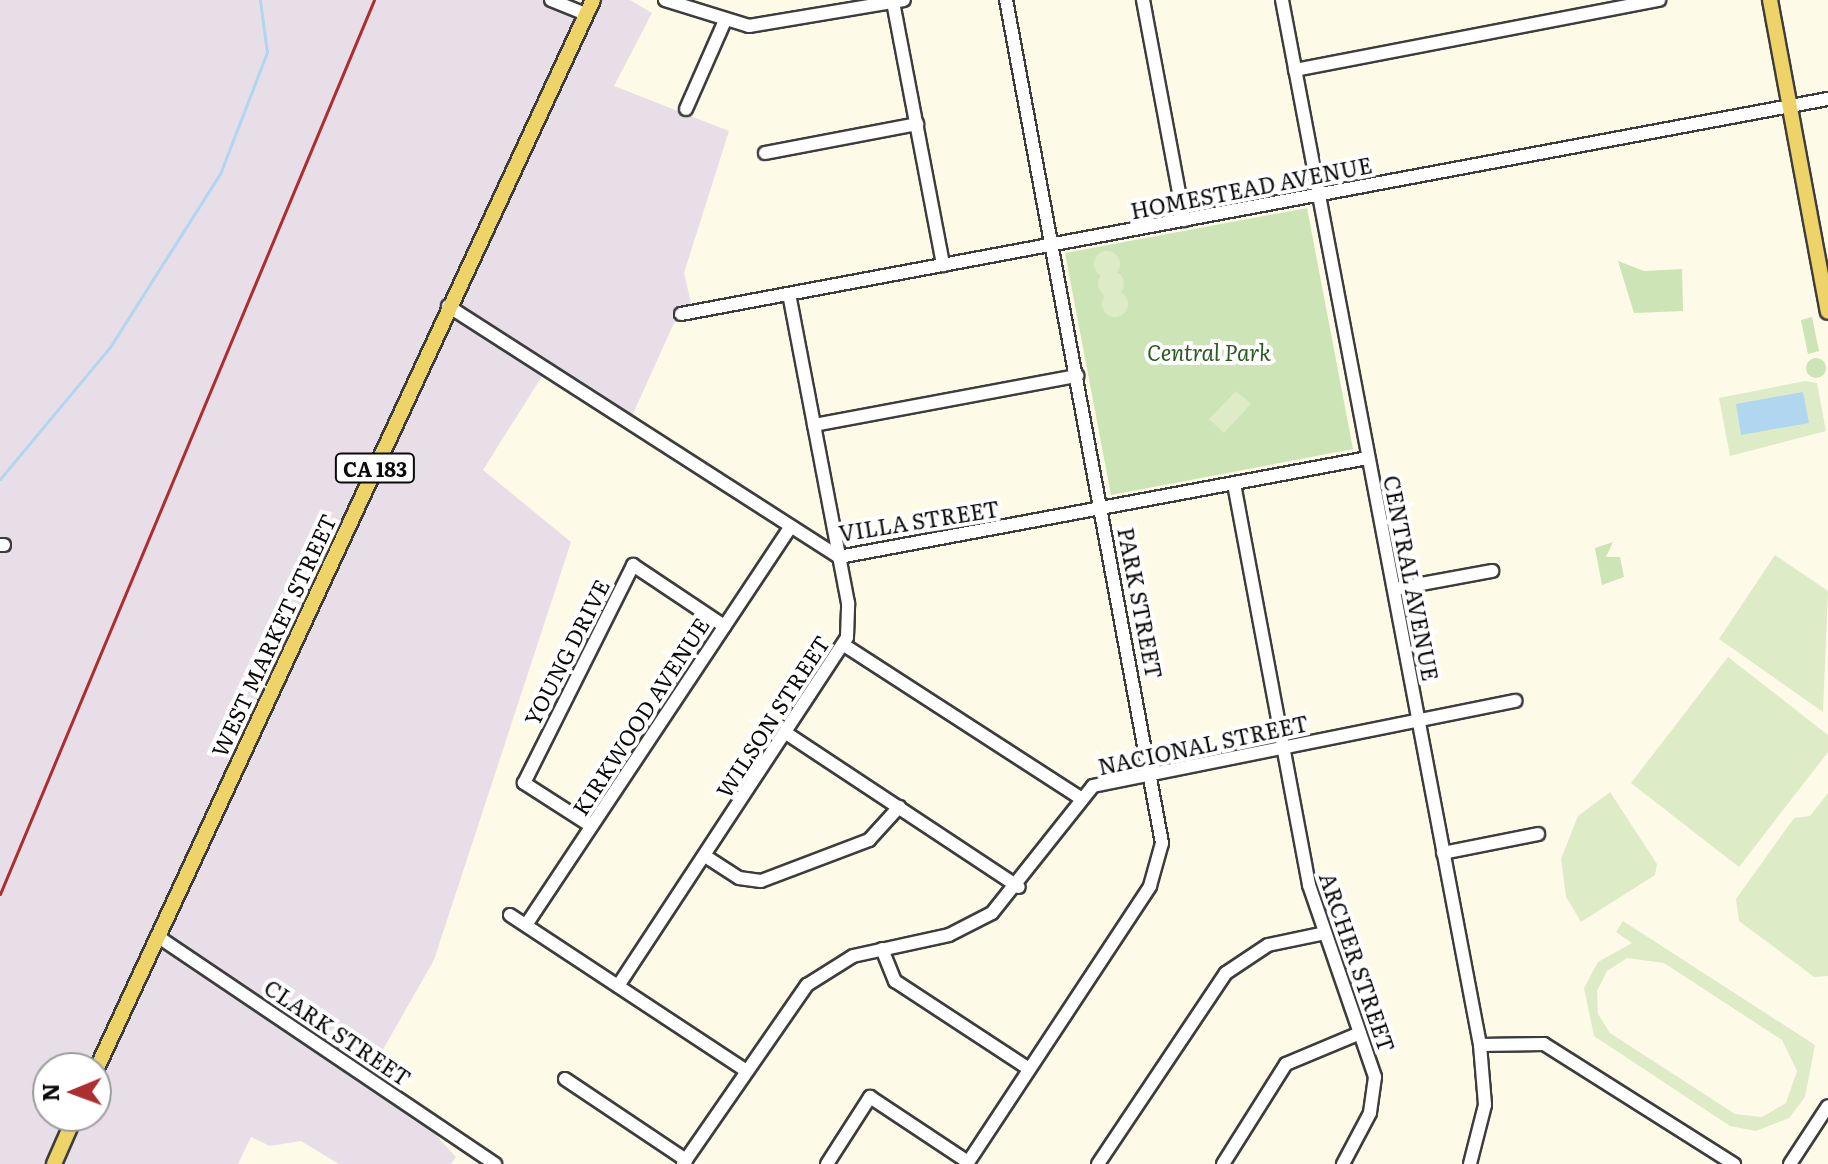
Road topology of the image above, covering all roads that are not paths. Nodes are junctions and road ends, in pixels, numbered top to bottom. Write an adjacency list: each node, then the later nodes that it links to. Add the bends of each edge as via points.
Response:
1 (551, 0): 10 (street)
2 (593, 0): 10 (main road, WEST MARKET STREET / CA 183)
3 (665, 0): 11 (street)
4 (1006, 0): 20 (street, PARK STREET)
5 (1143, 0): 19 (street)
6 (1282, 0): 12 (street, CENTRAL AVENUE)
7 (1659, 0): 12 (street)
8 (1770, 0): 14 (main road)
9 (898, 1): 11 (street, via 766,25); 16 (street)
10 (586, 14): 23 (main road, WEST MARKET STREET / CA 183)
11 (724, 23): 15 (street)
12 (1295, 70): 18 (street, CENTRAL AVENUE)
13 (1828, 99): 14 (street, HOMESTEAD AVENUE)
14 (1791, 106): 18 (street, HOMESTEAD AVENUE); 24 (main road)
15 (686, 109)
16 (917, 124): 17 (street); 21 (street)
17 (765, 153)
18 (1318, 194): 19 (street, HOMESTEAD AVENUE); 28 (street, CENTRAL AVENUE)
19 (1184, 220): 20 (street, HOMESTEAD AVENUE)
20 (1053, 245): 21 (street, HOMESTEAD AVENUE); 26 (street, PARK STREET)
21 (943, 265): 22 (street, HOMESTEAD AVENUE)
22 (789, 295): 25 (street, HOMESTEAD AVENUE); 27 (street, WILSON STREET)
23 (448, 306): 31 (street, VILLA STREET); 52 (main road, WEST MARKET STREET / CA 183)
24 (1828, 312)
25 (681, 314)
26 (1077, 376): 27 (street); 30 (street, PARK STREET)
27 (814, 425): 32 (street, WILSON STREET)
28 (1368, 458): 29 (street, VILLA STREET); 34 (street, CENTRAL AVENUE)
29 (1234, 484): 30 (street, VILLA STREET); 40 (street, ARCHER STREET)
30 (1102, 508): 32 (street, VILLA STREET); 41 (street, PARK STREET)
31 (789, 529): 32 (street, VILLA STREET); 35 (street, KIRKWOOD AVENUE)
32 (839, 557): 36 (street, WILSON STREET, via 849,613)
33 (1492, 571): 34 (street)
34 (1394, 589): 38 (street, CENTRAL AVENUE)
35 (724, 626): 44 (street, KIRKWOOD AVENUE); 44 (street, YOUNG DRIVE, via 633,565 524,783)
36 (844, 645): 39 (street, WILSON STREET); 42 (street)
37 (1516, 701): 38 (street, NACIONAL STREET)
38 (1418, 721): 40 (street, NACIONAL STREET); 46 (street, CENTRAL AVENUE)
39 (786, 733): 43 (street); 47 (street, WILSON STREET)
40 (1283, 747): 41 (street, NACIONAL STREET); 51 (street, ARCHER STREET)
41 (1151, 771): 42 (street, NACIONAL STREET, via 1106,780); 58 (street, PARK STREET, via 1162,835 1154,878)
42 (1079, 797): 48 (street, NACIONAL STREET)
43 (899, 807): 47 (street, via 869,840 761,881 739,878); 48 (street)
44 (591, 826): 50 (street, KIRKWOOD AVENUE)
45 (1538, 834): 46 (street)
46 (1443, 853): 56 (street, CENTRAL AVENUE)
47 (705, 856): 54 (street, WILSON STREET)
48 (1019, 887): 53 (street, NACIONAL STREET, via 961,931)
49 (510, 915): 50 (street)
50 (526, 925): 54 (street)
51 (1325, 933): 55 (street, ARCHER STREET); 68 (street, via 1268,945 1226,973)
52 (157, 936): 57 (main road, WEST MARKET STREET / CA 183); 66 (street, CLARK STREET)
53 (882, 949): 58 (street, via 895,981); 59 (street, NACIONAL STREET, via 840,962 807,985)
54 (618, 986): 59 (street)
55 (1360, 1033): 69 (street, via 1286,1064); 70 (street, ARCHER STREET, via 1373,1067 1374,1102)
56 (1480, 1045): 71 (street, CENTRAL AVENUE, via 1485,1105); 72 (street, via 1522,1040 1556,1050)
57 (104, 1052)
58 (1029, 1069): 64 (street, PARK STREET)
59 (745, 1070): 63 (street, NACIONAL STREET)
60 (565, 1079): 63 (street)
61 (1828, 1106): 73 (street)
62 (68, 1132): 65 (main road)
63 (684, 1162)
64 (967, 1163): 67 (street, via 870,1097)
65 (54, 1164)
66 (495, 1164)
67 (827, 1164)
68 (1098, 1164)
69 (1223, 1164)
70 (1343, 1164)
71 (1470, 1164)
72 (1734, 1164)
73 (1790, 1164)

